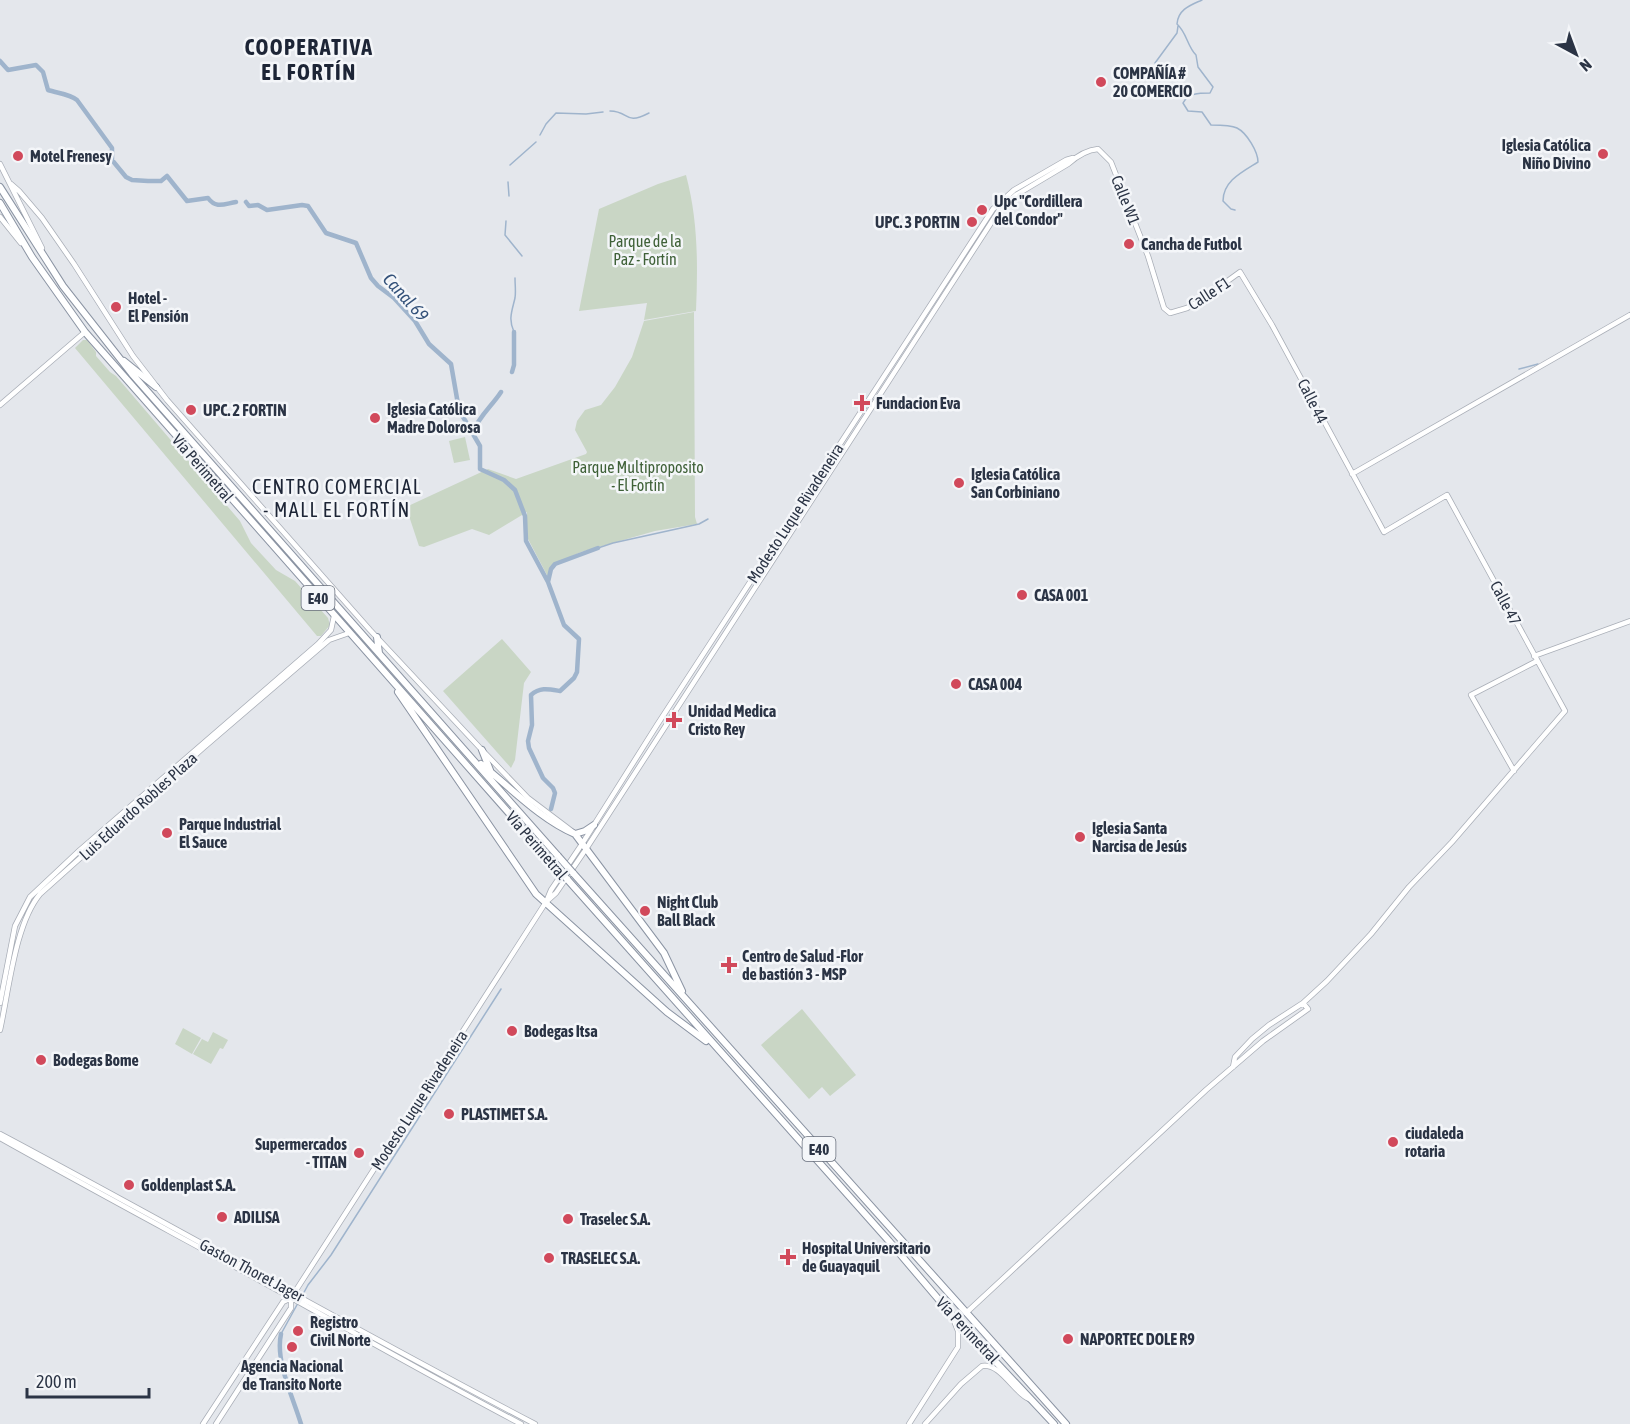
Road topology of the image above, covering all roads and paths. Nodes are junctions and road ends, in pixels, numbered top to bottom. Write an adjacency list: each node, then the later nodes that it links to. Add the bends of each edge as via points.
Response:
1 (1098, 149): 2 (street, Modesto Luque Rivadeneira); 15 (street, Calle W1, via 1111,162 1148,256 1161,303 1170,313)
2 (1076, 157): 10 (street, Modesto Luque Rivadeneira, via 1014,190 997,204); 12 (street, Modesto Luque Rivadeneira, via 1007,201)
3 (0, 164): 4 (street, Vía Perimetral)
4 (11, 184): 9 (street, Vía Perimetral); 19 (street, Vía Perimetral, via 42,218)
5 (0, 187): 9 (highway, Vía Perimetral / E40)
6 (0, 203): 8 (highway, Vía Perimetral / E40)
7 (0, 217): 8 (street, Vía Perimetral)
8 (32, 256): 17 (highway, Vía Perimetral / E40)
9 (50, 266): 18 (highway, Vía Perimetral / E40)
10 (953, 269): 12 (street); 13 (street, Modesto Luque Rivadeneira)
11 (1240, 272): 15 (street, Calle F1, via 1200,302); 25 (street, Calle 44)
12 (958, 274): 14 (street, Modesto Luque Rivadeneira)
13 (938, 292): 14 (street); 20 (street, Modesto Luque Rivadeneira)
14 (934, 310): 22 (street, Modesto Luque Rivadeneira)
15 (1177, 312)
16 (1628, 316): 25 (street)
17 (85, 332): 21 (street); 27 (highway, Vía Perimetral / E40)
18 (112, 351): 19 (highway); 31 (highway, Vía Perimetral / E40)
19 (156, 387): 30 (street, Vía Perimetral)
20 (867, 402): 22 (street); 23 (street, Modesto Luque Rivadeneira)
21 (0, 405)
22 (867, 413): 24 (street, Modesto Luque Rivadeneira)
23 (840, 443): 24 (street, via 844,445); 39 (street, Modesto Luque Rivadeneira)
24 (843, 452): 41 (street, Modesto Luque Rivadeneira)
25 (1352, 474): 26 (street, Calle 44, via 1384,532)
26 (1447, 495): 32 (street, Calle 47)
27 (334, 616): 29 (highway, Vía Perimetral / E40); 44 (street, Luis Eduardo Robles Plaza, via 331,630 318,644 30,897 15,926)
28 (1630, 621): 32 (street)
29 (349, 633): 33 (highway, Vía Perimetral / E40); 46 (street, Luis Eduardo Robles Plaza, via 329,640 40,894 22,924)
30 (377, 637): 31 (highway); 34 (street, Vía Perimetral)
31 (379, 654): 35 (highway, Vía Perimetral / E40)
32 (1535, 658): 37 (street, Calle 47, via 1565,711); 37 (street, via 1471,695)
33 (383, 671): 42 (highway); 47 (highway, Vía Perimetral / E40, bridge)
34 (482, 750): 36 (highway); 40 (street, Vía Perimetral, via 528,798)
35 (467, 753): 36 (highway); 38 (highway, Vía Perimetral / E40)
36 (490, 771): 38 (highway); 40 (highway, via 533,807)
37 (1514, 771): 45 (street, via 1371,934)
38 (496, 784): 43 (highway, Vía Perimetral / E40, bridge)
39 (594, 825): 40 (highway); 41 (street, Modesto Luque Rivadeneira)
40 (575, 834): 41 (highway)
41 (584, 847): 42 (street, Modesto Luque Rivadeneira); 43 (highway, via 664,953)
42 (546, 902): 47 (highway, via 667,1012); 50 (street, Modesto Luque Rivadeneira)
43 (686, 998): 51 (highway, Vía Perimetral / E40)
44 (0, 1003)
45 (1303, 1003): 48 (street, via 1252,1039 1235,1057); 48 (street, via 1308,1009)
46 (0, 1030)
47 (716, 1048): 52 (highway, Vía Perimetral / E40)
48 (1233, 1067): 51 (street)
49 (0, 1136): 50 (street, Gaston Thoret Jager, via 139,1216)
50 (292, 1295): 54 (street, Gaston Thoret Jager); 55 (street, Gaston Thoret Jager); 56 (street, Modesto Luque Rivadeneira, via 283,1302); 57 (street, Modesto Luque Rivadeneira, via 291,1308)
51 (966, 1313): 63 (highway, Vía Perimetral / E40)
52 (951, 1314): 53 (highway, Vía Perimetral / E40); 60 (street, via 958,1331 958,1347)
53 (1033, 1400): 61 (street, via 1024,1397 992,1366 982,1366); 62 (highway, Vía Perimetral / E40)
54 (499, 1405): 55 (street); 59 (street, Gaston Thoret Jager)
55 (496, 1411): 58 (street, Gaston Thoret Jager)
56 (203, 1424)
57 (216, 1424)
58 (521, 1424)
59 (535, 1424)
60 (909, 1424)
61 (925, 1424)
62 (1054, 1424)
63 (1066, 1424)

